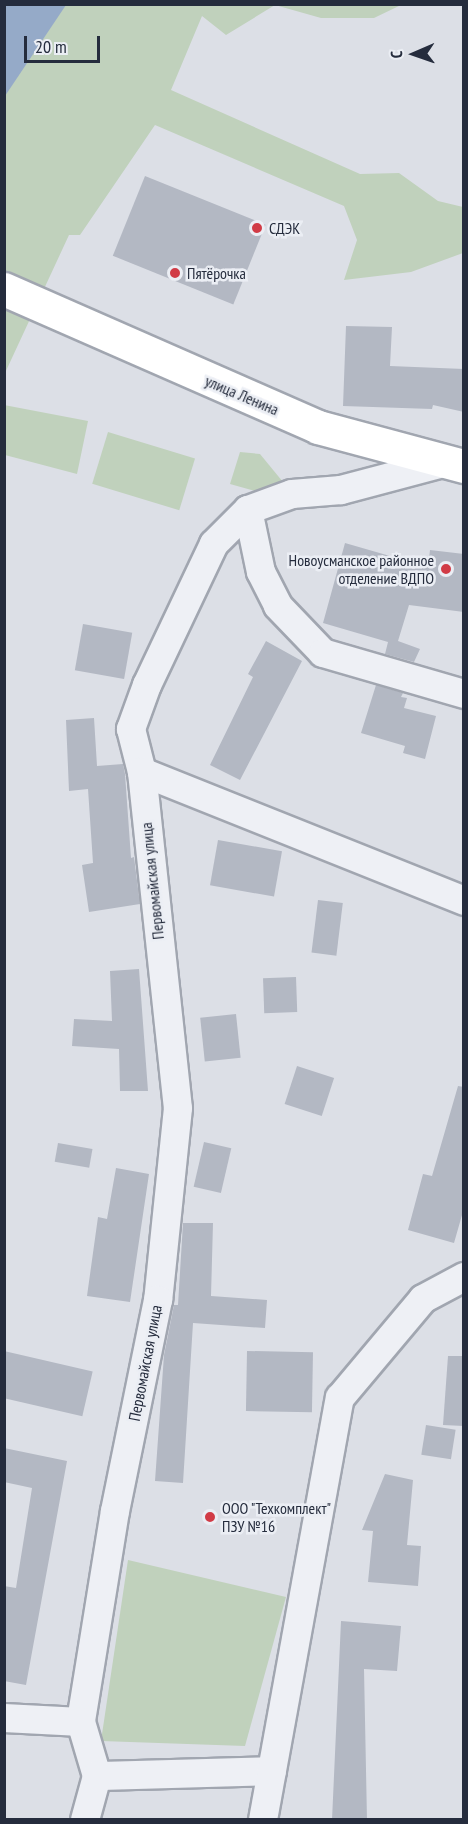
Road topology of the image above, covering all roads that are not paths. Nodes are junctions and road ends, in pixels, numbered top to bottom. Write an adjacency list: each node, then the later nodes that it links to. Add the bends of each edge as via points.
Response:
1 (17, 294): 2 (main road, улица Ленина, via 318,427)
2 (455, 464): 3 (street, via 340,490 292,494)
3 (248, 510): 4 (street, via 261,572 278,606 323,653); 5 (street, Первомайская улица, via 214,544 147,685 131,729)
4 (464, 694)
5 (142, 772): 6 (street); 9 (street, Первомайская улица, via 178,1108 158,1300 115,1511)
6 (464, 901)
7 (464, 1277): 10 (street, via 423,1299 340,1398)
8 (4, 1718): 9 (street)
9 (81, 1722): 11 (street, Первомайская улица)
10 (272, 1771): 11 (street); 13 (street)
11 (97, 1776): 12 (street)
12 (85, 1820)
13 (263, 1820)

